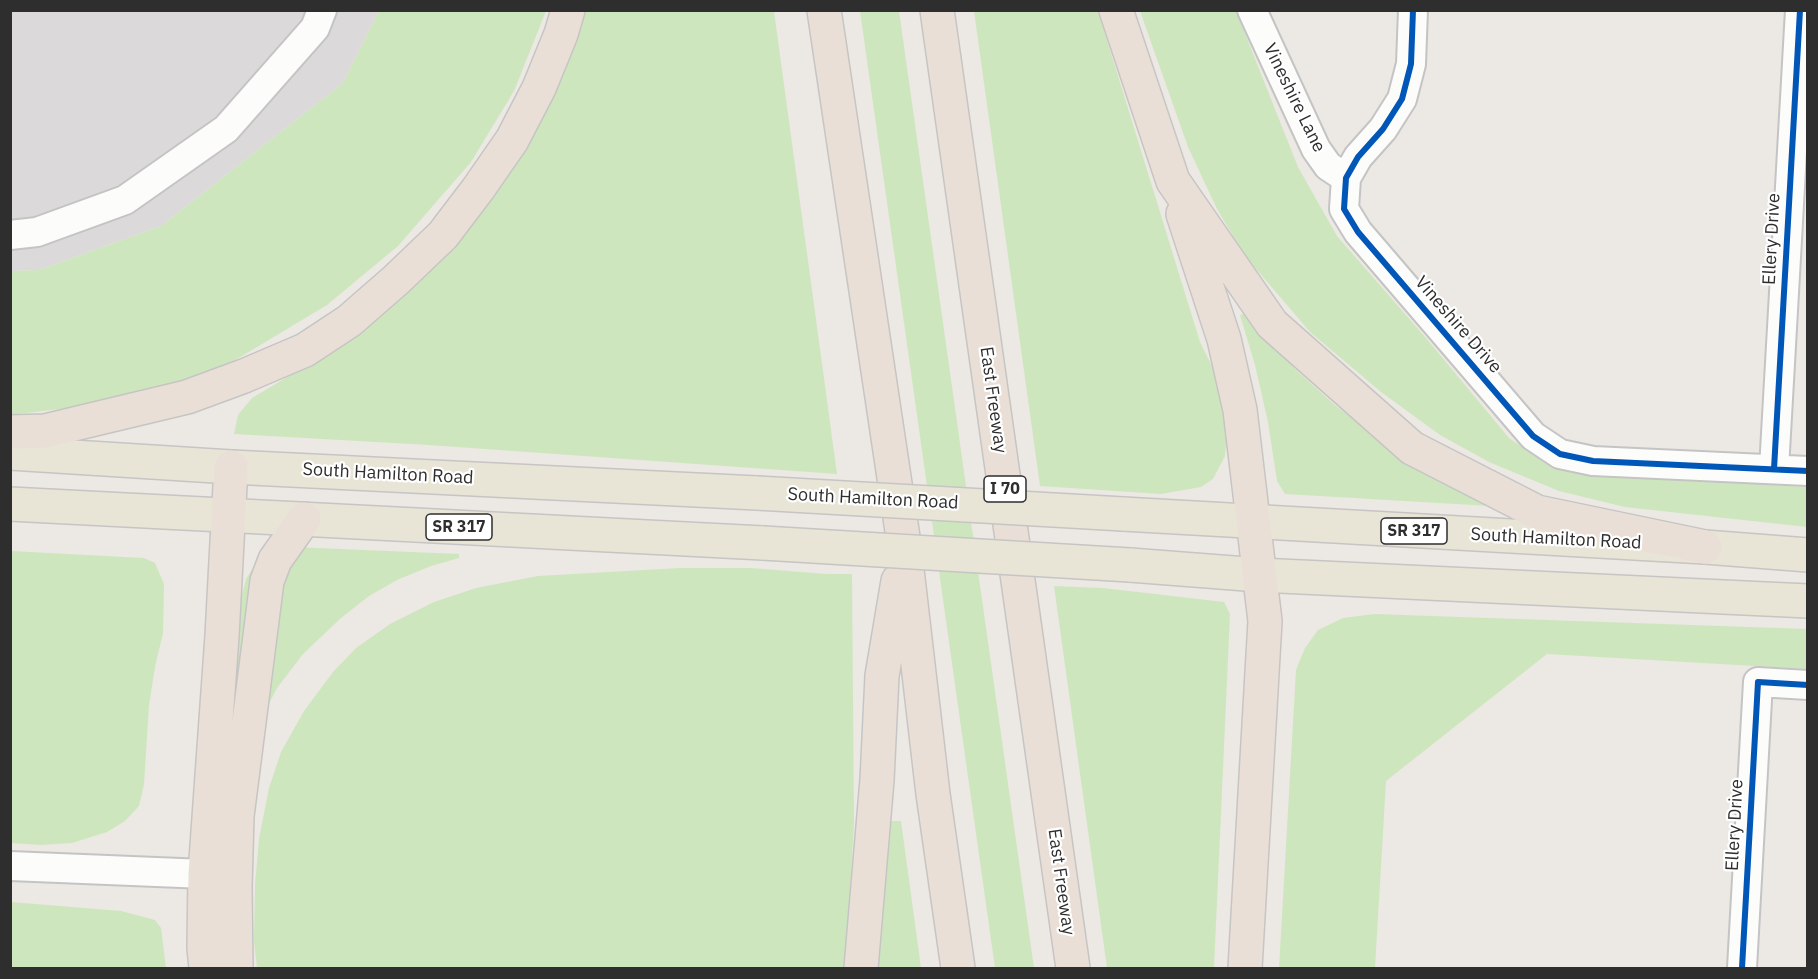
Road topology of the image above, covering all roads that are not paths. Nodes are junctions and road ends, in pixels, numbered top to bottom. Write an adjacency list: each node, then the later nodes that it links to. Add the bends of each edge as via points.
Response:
1 (322, 10): 11 (street, via 315,28 226,129 125,200 37,232)
2 (568, 10): 12 (highway, via 539,88 512,140 478,189 443,234 349,321 305,350 187,397 45,431)
3 (824, 10): 21 (highway)
4 (937, 10): 33 (highway, East Freeway / I 70)
5 (1116, 10): 10 (highway)
6 (1252, 10): 9 (street, Vineshire Lane, via 1316,149 1328,166)
7 (1413, 10): 9 (street, Vineshire Drive, via 1411,64 1402,99)
8 (1800, 10): 15 (street, Ellery Drive)
9 (1346, 178): 15 (street, Vineshire Drive, via 1344,209 1358,232 1533,436 1560,454 1593,461)
10 (1173, 181): 20 (highway, via 1224,339 1240,410); 22 (highway, via 1272,324 1412,448 1537,512)
11 (10, 235)
12 (10, 432)
13 (10, 453): 14 (main road, South Hamilton Road / SR 317)
14 (231, 467): 18 (highway); 20 (main road, South Hamilton Road / SR 317, bridge)
15 (1774, 469): 16 (street, Vineshire Drive)
16 (1808, 471)
17 (10, 504): 18 (main road, SR 317)
18 (228, 515): 19 (main road, SR 317); 28 (highway)
19 (304, 519): 24 (main road, SR 317, bridge); 30 (highway, via 275,560 267,581 237,816)
20 (1252, 522): 22 (main road, South Hamilton Road / SR 317); 24 (highway)
21 (904, 544): 31 (highway, via 882,676); 32 (highway)
22 (1705, 547): 23 (main road, South Hamilton Road / SR 317)
23 (1808, 555)
24 (1259, 575): 25 (main road, SR 317); 34 (highway, via 1265,621)
25 (1808, 601)
26 (1808, 685): 35 (street, Ellery Drive, via 1758,682)
27 (10, 866): 28 (street)
28 (205, 874): 29 (highway)
29 (206, 969)
30 (236, 969)
31 (861, 969)
32 (958, 969)
33 (1073, 969)
34 (1245, 969)
35 (1742, 969)

